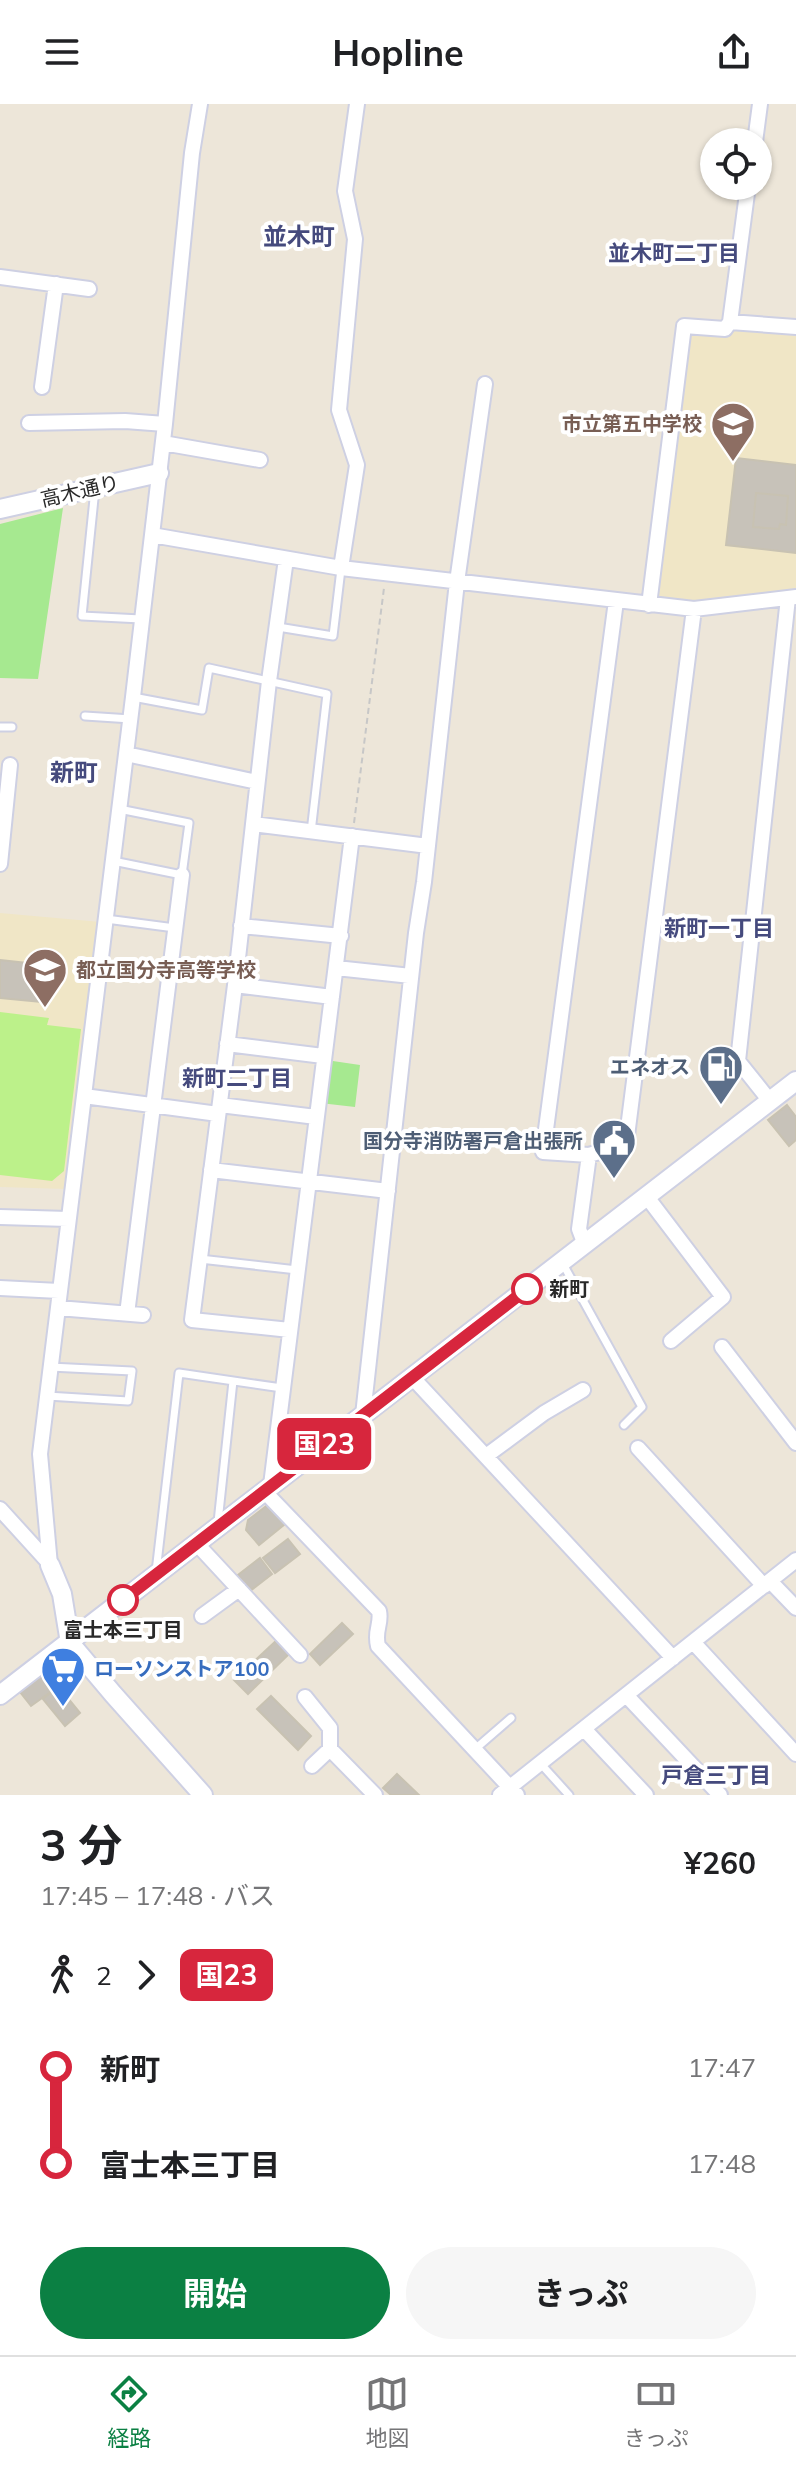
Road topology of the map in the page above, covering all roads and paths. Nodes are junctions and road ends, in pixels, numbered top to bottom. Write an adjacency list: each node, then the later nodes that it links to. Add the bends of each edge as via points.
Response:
1 (200, 104): 14 (street)
2 (357, 104): 22 (street, via 345,191 355,239 339,410 357,465)
3 (760, 104): 4 (street)
4 (757, 128)
5 (746, 200): 9 (street)
6 (0, 277): 7 (street)
7 (56, 284): 8 (street); 12 (street)
8 (89, 289)
9 (730, 322): 10 (street); 27 (street, via 725,329 684,326)
10 (796, 327)
11 (485, 384): 24 (street)
12 (42, 387)
13 (29, 423): 14 (street)
14 (165, 424): 15 (street)
15 (163, 443): 16 (street); 17 (street)
16 (260, 460)
17 (159, 473): 18 (street, 高木通り); 20 (street)
18 (95, 487): 19 (street, 高木通り); 29 (lane, via 82,616)
19 (0, 509)
20 (152, 535): 21 (street); 29 (street)
21 (286, 559): 22 (street); 30 (street)
22 (341, 568): 23 (street); 30 (lane, via 333,636)
23 (386, 574): 24 (street); 43 (path)
24 (457, 582): 26 (street); 44 (street)
25 (792, 598): 28 (street); 60 (street, via 738,1061)
26 (616, 601): 27 (street); 64 (street, via 543,1152)
27 (649, 605): 28 (street)
28 (694, 609): 64 (street, via 626,1144)
29 (142, 619): 32 (street)
30 (275, 627): 31 (street)
31 (269, 681): 32 (lane, via 209,668 202,710); 39 (street); 42 (lane, via 327,694)
32 (133, 697): 34 (street)
33 (85, 716): 34 (lane)
34 (131, 719): 37 (street)
35 (0, 727): 36 (lane)
36 (12, 727)
37 (126, 754): 39 (street); 40 (street)
38 (10, 765): 46 (street)
39 (257, 782): 41 (street)
40 (119, 809): 45 (street); 47 (lane, via 189,823)
41 (253, 824): 42 (street); 49 (street)
42 (311, 832): 43 (street)
43 (352, 836): 44 (street); 51 (street)
44 (428, 846): 53 (street)
45 (113, 861): 47 (lane); 48 (street)
46 (0, 864)
47 (182, 875): 50 (street)
48 (106, 919): 50 (lane); 59 (street)
49 (241, 926): 51 (street); 54 (street)
50 (175, 928): 61 (street)
51 (341, 936): 52 (street)
52 (336, 968): 53 (street); 55 (street)
53 (411, 976): 67 (street)
54 (235, 985): 55 (street); 56 (street)
55 (332, 997): 57 (street)
56 (227, 1044): 57 (street); 62 (street)
57 (323, 1056): 63 (street)
58 (796, 1081): 60 (street)
59 (84, 1096): 61 (street); 70 (street)
60 (770, 1101): 68 (street)
61 (152, 1105): 62 (street); 78 (street)
62 (219, 1110): 63 (street); 65 (street)
63 (316, 1117): 66 (street)
64 (589, 1155): 71 (street, via 579,1229)
65 (211, 1170): 66 (street); 72 (street)
66 (308, 1182): 67 (street); 74 (street)
67 (388, 1191): 89 (street)
68 (647, 1197): 71 (street); 81 (street, via 723,1297)
69 (0, 1217): 70 (street)
70 (68, 1219): 76 (street)
71 (585, 1245): 73 (street)
72 (200, 1259): 74 (lane); 80 (street, via 192,1320)
73 (562, 1262): 84 (street); 90 (lane, via 642,1407)
74 (297, 1270): 80 (street)
75 (0, 1288): 76 (street)
76 (59, 1291): 77 (street)
77 (58, 1308): 78 (street); 83 (street)
78 (127, 1314): 79 (street)
79 (143, 1315)
80 (290, 1330): 86 (street)
81 (671, 1341)
82 (722, 1347): 91 (street)
83 (50, 1367): 88 (street); 88 (lane, via 132,1371 128,1401)
84 (412, 1377): 89 (street); 93 (street)
85 (233, 1381): 86 (lane); 96 (lane); 100 (lane, via 179,1373)
86 (282, 1388): 94 (street)
87 (583, 1390): 93 (street)
88 (47, 1396): 99 (street, via 41,1473)
89 (363, 1415): 94 (street)
90 (624, 1425)
91 (796, 1443)
92 (638, 1448): 101 (street)
93 (486, 1456): 108 (street)
94 (268, 1488): 96 (street); 115 (street, via 379,1611 378,1646)
95 (0, 1509): 99 (street)
96 (218, 1526): 97 (street)
97 (196, 1543): 100 (street); 102 (street)
98 (796, 1560): 101 (street)
99 (50, 1565): 106 (street, via 62,1594)
100 (156, 1574): 106 (street)
101 (767, 1584): 103 (street); 105 (street)
102 (239, 1589): 104 (street); 107 (street)
103 (796, 1608)
104 (202, 1616)
105 (693, 1642): 108 (street); 116 (street)
106 (70, 1643): 109 (street); 120 (street)
107 (300, 1655)
108 (673, 1658): 110 (street)
109 (0, 1695)
110 (626, 1695): 113 (street); 124 (street)
111 (305, 1697): 114 (street, via 330,1728)
112 (511, 1718): 115 (lane)
113 (584, 1729): 117 (street); 123 (street)
114 (330, 1749): 118 (street); 121 (street)
115 (474, 1750): 119 (street)
116 (796, 1754)
117 (540, 1763): 119 (street); 122 (lane)
118 (312, 1766)
119 (509, 1792)
120 (196, 1793)
121 (375, 1795)
122 (569, 1795)
123 (646, 1795)
124 (720, 1795)

